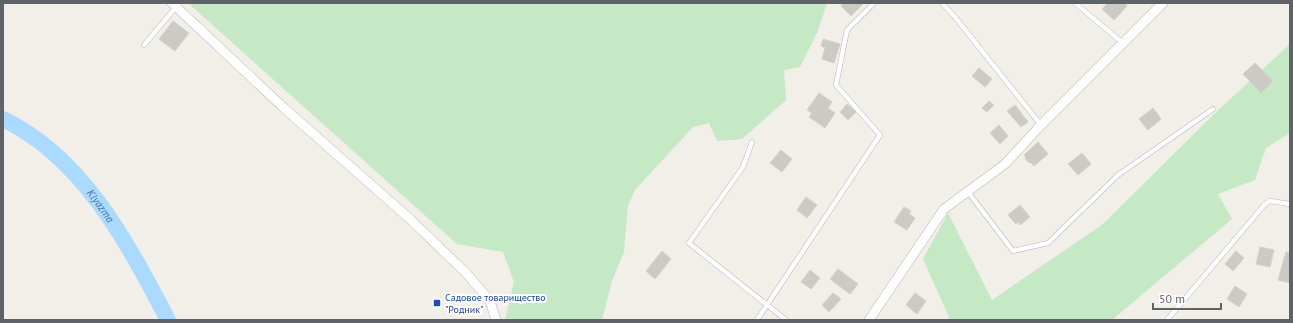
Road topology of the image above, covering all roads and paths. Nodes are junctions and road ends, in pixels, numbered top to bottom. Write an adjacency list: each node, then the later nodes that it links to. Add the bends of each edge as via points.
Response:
1 (874, 3): 13 (lane, via 847,30 836,85 880,135)
2 (942, 3): 9 (lane)
3 (1075, 3): 6 (lane)
4 (1162, 3): 6 (street)
5 (174, 5): 7 (lane); 14 (street, via 467,274 490,301)
6 (1123, 43): 9 (street)
7 (144, 45)
8 (1213, 109): 11 (lane, via 1118,175 1048,243 1013,251)
9 (1041, 125): 11 (street, via 1005,164)
10 (752, 142): 13 (lane, via 744,167 689,243)
11 (968, 192): 17 (street, via 944,209)
12 (1290, 204): 18 (lane, via 1270,201 1265,204)
13 (767, 305): 15 (lane); 16 (lane)
14 (496, 320)
15 (757, 320)
16 (786, 320)
17 (869, 320)
18 (1167, 320)

